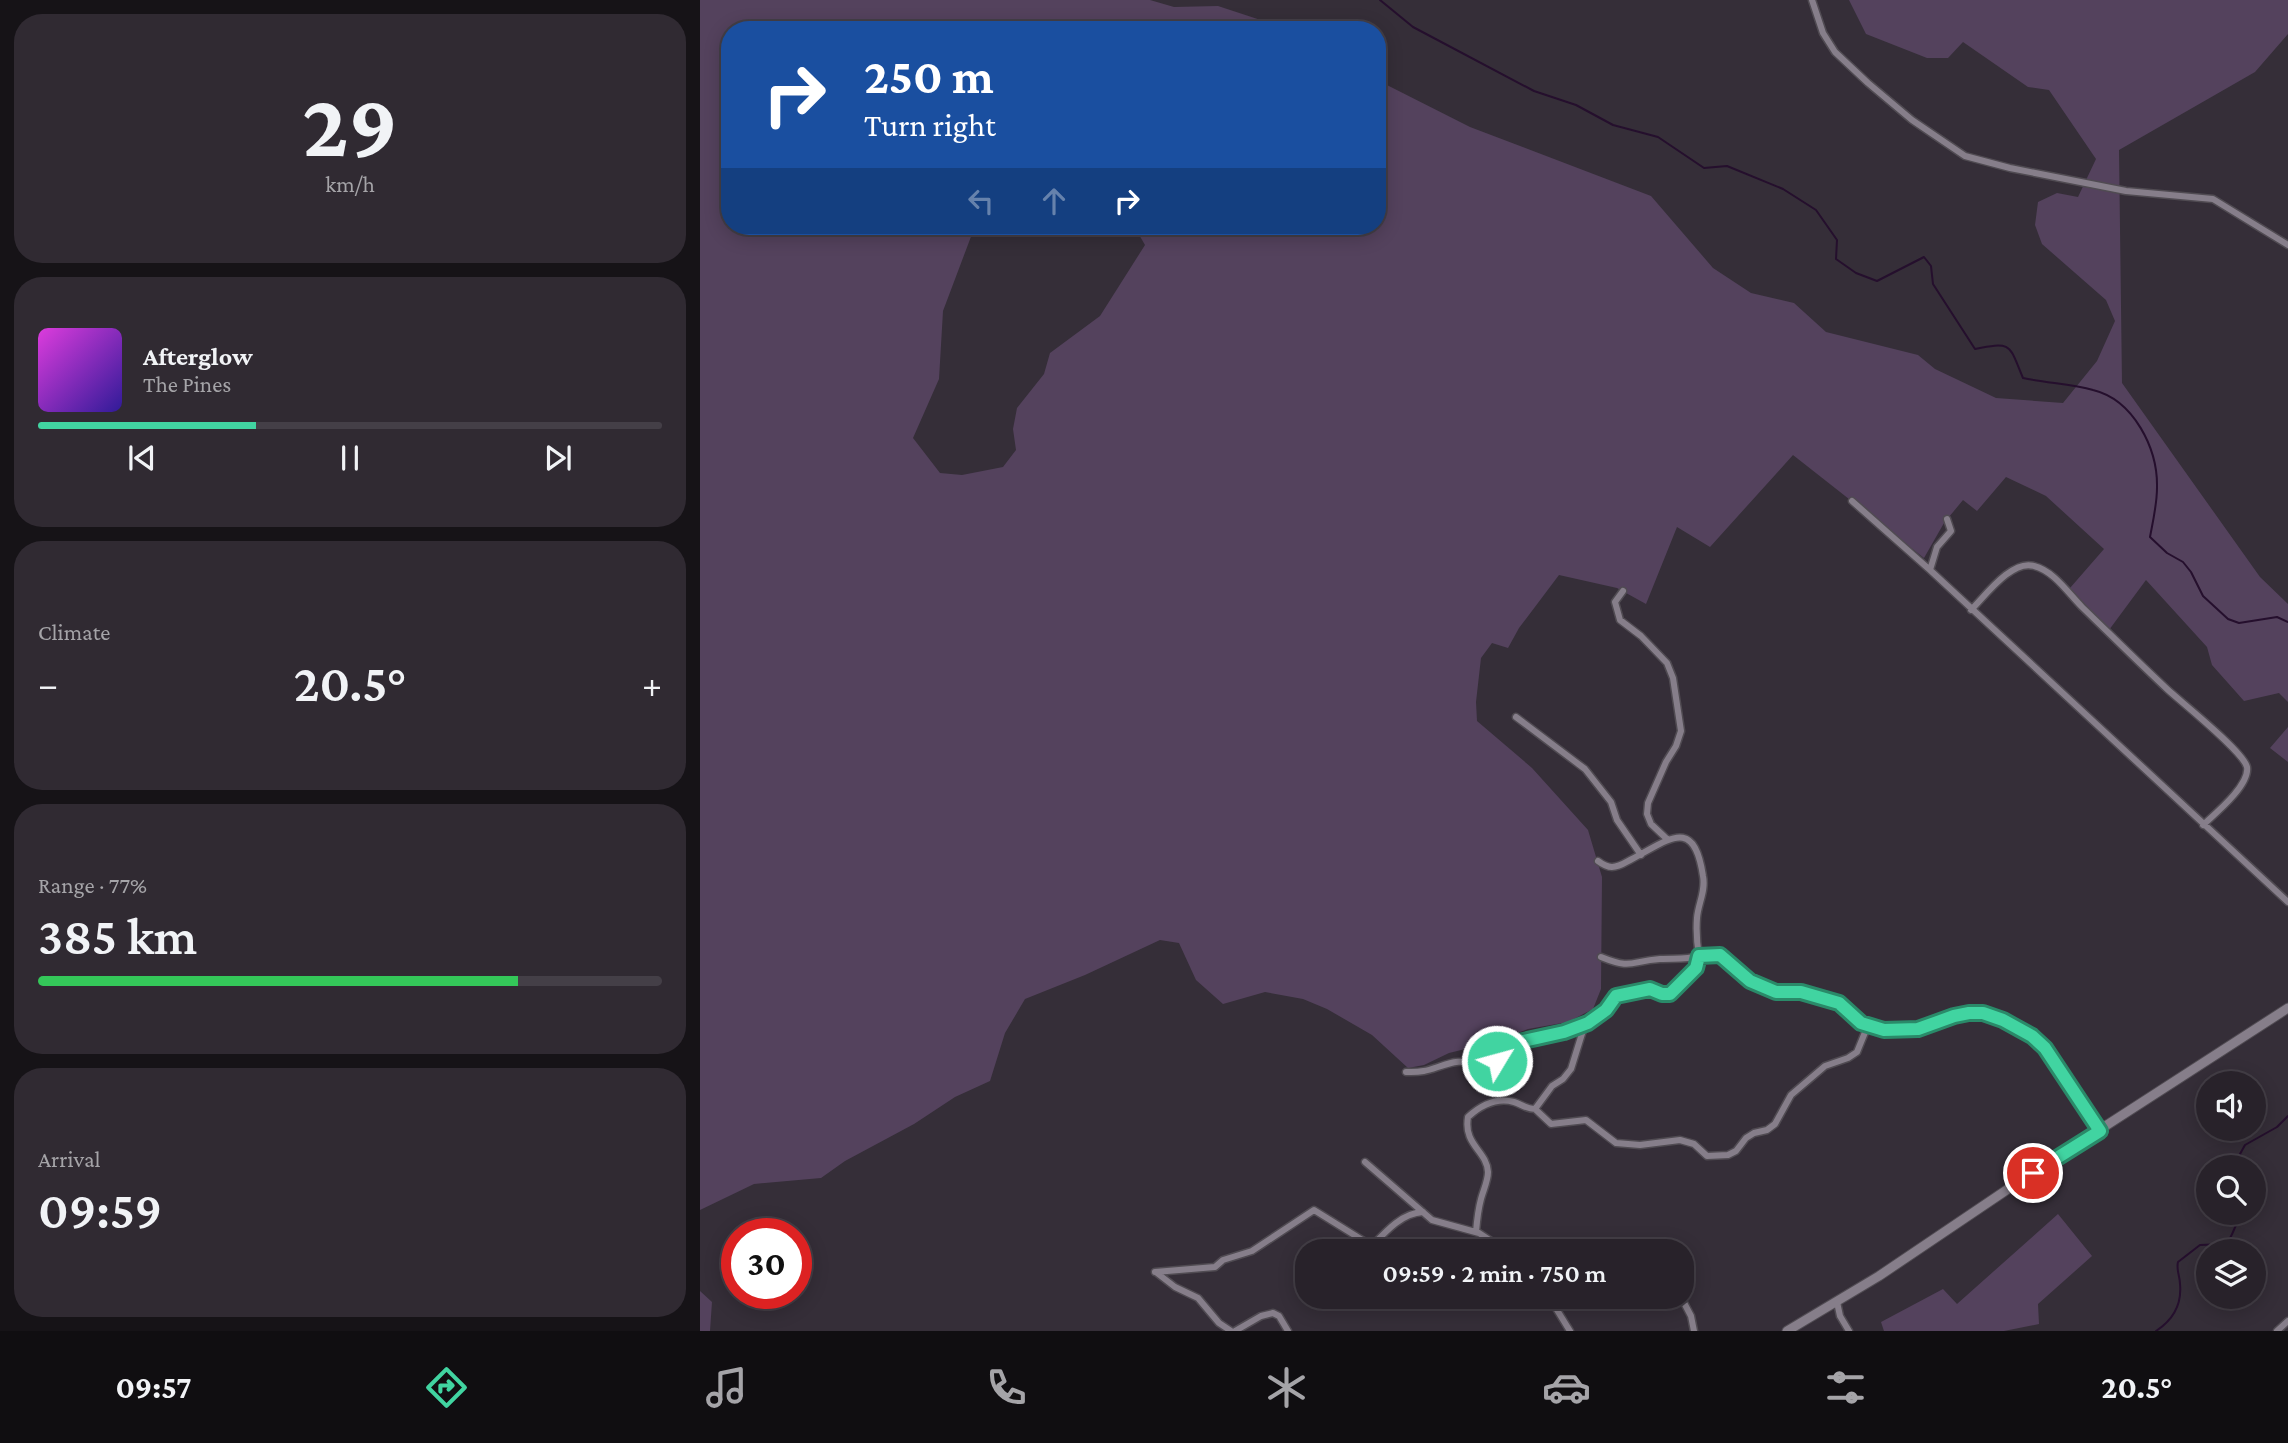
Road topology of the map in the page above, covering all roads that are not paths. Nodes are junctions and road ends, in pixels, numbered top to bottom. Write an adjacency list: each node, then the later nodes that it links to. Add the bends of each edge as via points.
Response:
1 (1812, 0): 2 (street, via 1835,52 1912,120 1965,156 2126,191 2213,199)
2 (2288, 246)
3 (1852, 501): 5 (street)
4 (1947, 519): 5 (street, via 1951,531 1937,547)
5 (1930, 570): 7 (street)
6 (1623, 591): 10 (street, via 1615,602 1620,620 1667,663 1679,710 1681,731 1647,814)
7 (1971, 610): 9 (street); 9 (street, via 2020,566 2033,565 2057,580 2245,762 2241,785)
8 (1516, 717): 11 (street, via 1585,769 1611,802 1617,820)
9 (2203, 825): 13 (street)
10 (1668, 840): 11 (street); 14 (street, via 1685,839 1694,843 1698,852 1705,886 1697,917)
11 (1641, 855): 12 (street, via 1610,868)
12 (1598, 861)
13 (2288, 902)
14 (1699, 956): 15 (street, via 1632,965); 17 (street, via 1696,968 1670,994 1650,989 1616,996 1606,1010); 18 (street, via 1720,955 1750,981 1776,992 1801,992 1839,1003)
15 (1601, 957)
16 (2288, 1008): 21 (main road)
17 (1585, 1024): 19 (street, via 1514,1043 1497,1061 1453,1062 1425,1073); 20 (street, via 1571,1069)
18 (1868, 1025): 20 (street, via 1857,1052 1825,1066 1791,1095 1775,1124 1746,1138 1728,1156 1707,1156 1694,1144 1680,1140 1616,1143 1586,1120 1551,1124); 21 (street, via 1905,1031 1954,1016 1983,1013 2003,1020 2045,1048)
19 (1406, 1072)
20 (1535, 1109): 24 (street, via 1499,1100 1468,1117 1470,1141 1488,1172)
21 (2100, 1131): 26 (main road)
22 (1365, 1162): 23 (street)
23 (1423, 1212): 24 (street, via 1432,1220); 30 (street, via 1410,1213 1372,1246 1314,1210 1252,1251 1215,1267 1155,1272 1198,1298 1219,1323)
24 (1476, 1232): 25 (street)
25 (1487, 1239)
26 (1837, 1302): 34 (main road); 35 (street)
27 (1556, 1309): 32 (street)
28 (1687, 1309): 33 (street)
29 (2288, 1321): 36 (street)
30 (1233, 1331): 31 (street, via 1273,1313)
31 (1288, 1331)
32 (1570, 1331)
33 (1694, 1331)
34 (1787, 1331)
35 (1849, 1331)
36 (2277, 1331)

